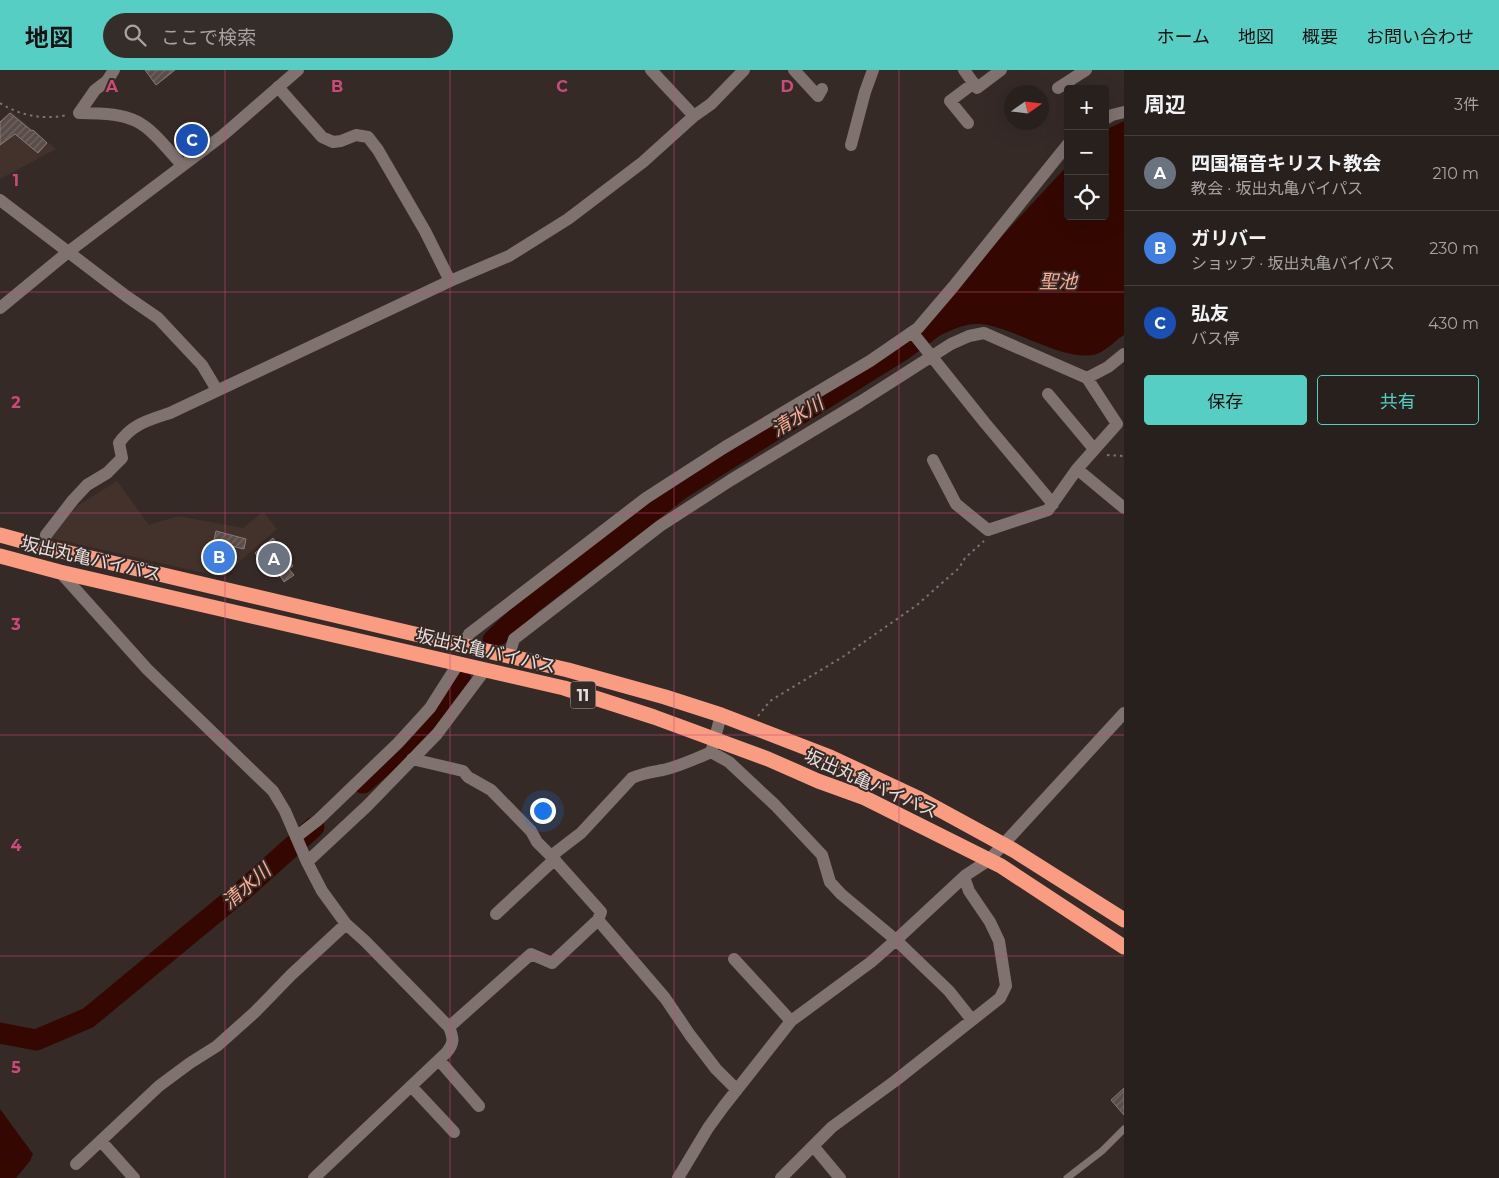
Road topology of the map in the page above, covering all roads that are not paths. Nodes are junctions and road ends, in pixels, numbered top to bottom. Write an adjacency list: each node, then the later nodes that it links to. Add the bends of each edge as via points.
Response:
1 (114, 70): 20 (street, via 79,113 126,116 142,123)
2 (298, 70): 11 (street)
3 (651, 70): 15 (street)
4 (744, 70): 15 (street, via 711,104)
5 (794, 70): 13 (street, via 818,96)
6 (873, 70): 18 (street)
7 (964, 70): 10 (street)
8 (1000, 70): 10 (street, via 978,88)
9 (1086, 70): 12 (street)
10 (974, 83): 17 (street, via 950,101)
11 (278, 87): 20 (street, via 222,136); 23 (street, via 322,137 333,142 356,135 368,137)
12 (1058, 88)
13 (822, 89)
14 (1124, 112): 16 (street)
15 (694, 116): 23 (street, via 643,162 568,219 509,256)
16 (1109, 116)
17 (968, 122)
18 (851, 145)
19 (1064, 149): 25 (street, via 953,287)
20 (182, 165): 22 (street)
21 (0, 200): 22 (street)
22 (68, 252): 24 (street); 29 (street, via 158,318 202,365)
23 (450, 280): 29 (street)
24 (0, 308)
25 (912, 332): 27 (street); 40 (street, via 646,498 469,634)
26 (1124, 354): 28 (street)
27 (932, 356): 28 (street, via 969,336 984,333); 34 (street); 41 (street, via 660,526 514,639)
28 (1087, 378): 31 (street, via 1117,424)
29 (216, 390): 37 (street, via 126,433 119,443 122,458 73,500 46,535)
30 (1048, 394): 31 (street)
31 (1094, 449): 33 (street)
32 (933, 460): 34 (street, via 956,504 988,530 1048,510)
33 (1077, 469): 34 (street); 35 (street)
34 (1053, 504)
35 (1124, 508)
36 (0, 535): 37 (highway, 坂出丸亀バイパス / 11)
37 (44, 547): 40 (highway, 坂出丸亀バイパス / 11)
38 (0, 556): 39 (highway, 坂出丸亀バイパス / 11)
39 (60, 572): 42 (highway, 坂出丸亀バイパス / 11); 48 (street, via 147,669 273,791)
40 (463, 645): 41 (highway, 坂出丸亀バイパス / 11)
41 (509, 655): 45 (highway, 坂出丸亀バイパス / 11, via 656,694)
42 (458, 664): 43 (highway, 坂出丸亀バイパス / 11); 48 (street, via 430,708 398,743)
43 (485, 670): 46 (highway, 坂出丸亀バイパス / 11, via 564,688 654,717); 47 (street, via 437,734)
44 (1124, 713): 49 (street)
45 (721, 715): 46 (street); 49 (highway, 坂出丸亀バイパス / 11, via 830,757 920,799)
46 (713, 745): 50 (street, via 686,763 632,778); 51 (highway, 坂出丸亀バイパス / 11, via 866,798); 58 (street, via 822,855 830,882 841,894)
47 (412, 759): 50 (street, via 463,771 491,790); 52 (street)
48 (296, 837): 52 (street)
49 (1004, 845): 51 (street); 56 (highway, 坂出丸亀バイパス / 11)
50 (553, 858): 54 (street); 55 (street, via 601,912)
51 (989, 860): 53 (street); 59 (highway, 坂出丸亀バイパス / 11)
52 (306, 862): 57 (street)
53 (964, 877): 58 (street); 61 (street, via 999,941 1006,986 1000,998)
54 (496, 914)
55 (598, 920): 63 (street, via 552,963 531,954); 66 (street, via 664,998 716,1069)
56 (1124, 920)
57 (346, 924): 63 (street); 70 (street, via 256,1012 224,1040 159,1086)
58 (896, 940): 61 (street, via 949,991); 62 (street)
59 (1124, 947)
60 (734, 959): 62 (street)
61 (972, 1020): 71 (street, via 832,1127)
62 (791, 1021): 66 (street)
63 (449, 1027): 64 (street, via 453,1045)
64 (439, 1060): 65 (street); 67 (street)
65 (411, 1086): 69 (street); 74 (street)
66 (737, 1090): 75 (street, via 708,1128)
67 (479, 1106)
68 (1124, 1129): 78 (lane)
69 (454, 1132)
70 (101, 1142): 72 (street); 73 (street)
71 (814, 1147): 76 (street); 77 (street)
72 (76, 1164)
73 (134, 1178)
74 (314, 1178)
75 (678, 1178)
76 (781, 1178)
77 (840, 1178)
78 (1067, 1178)

